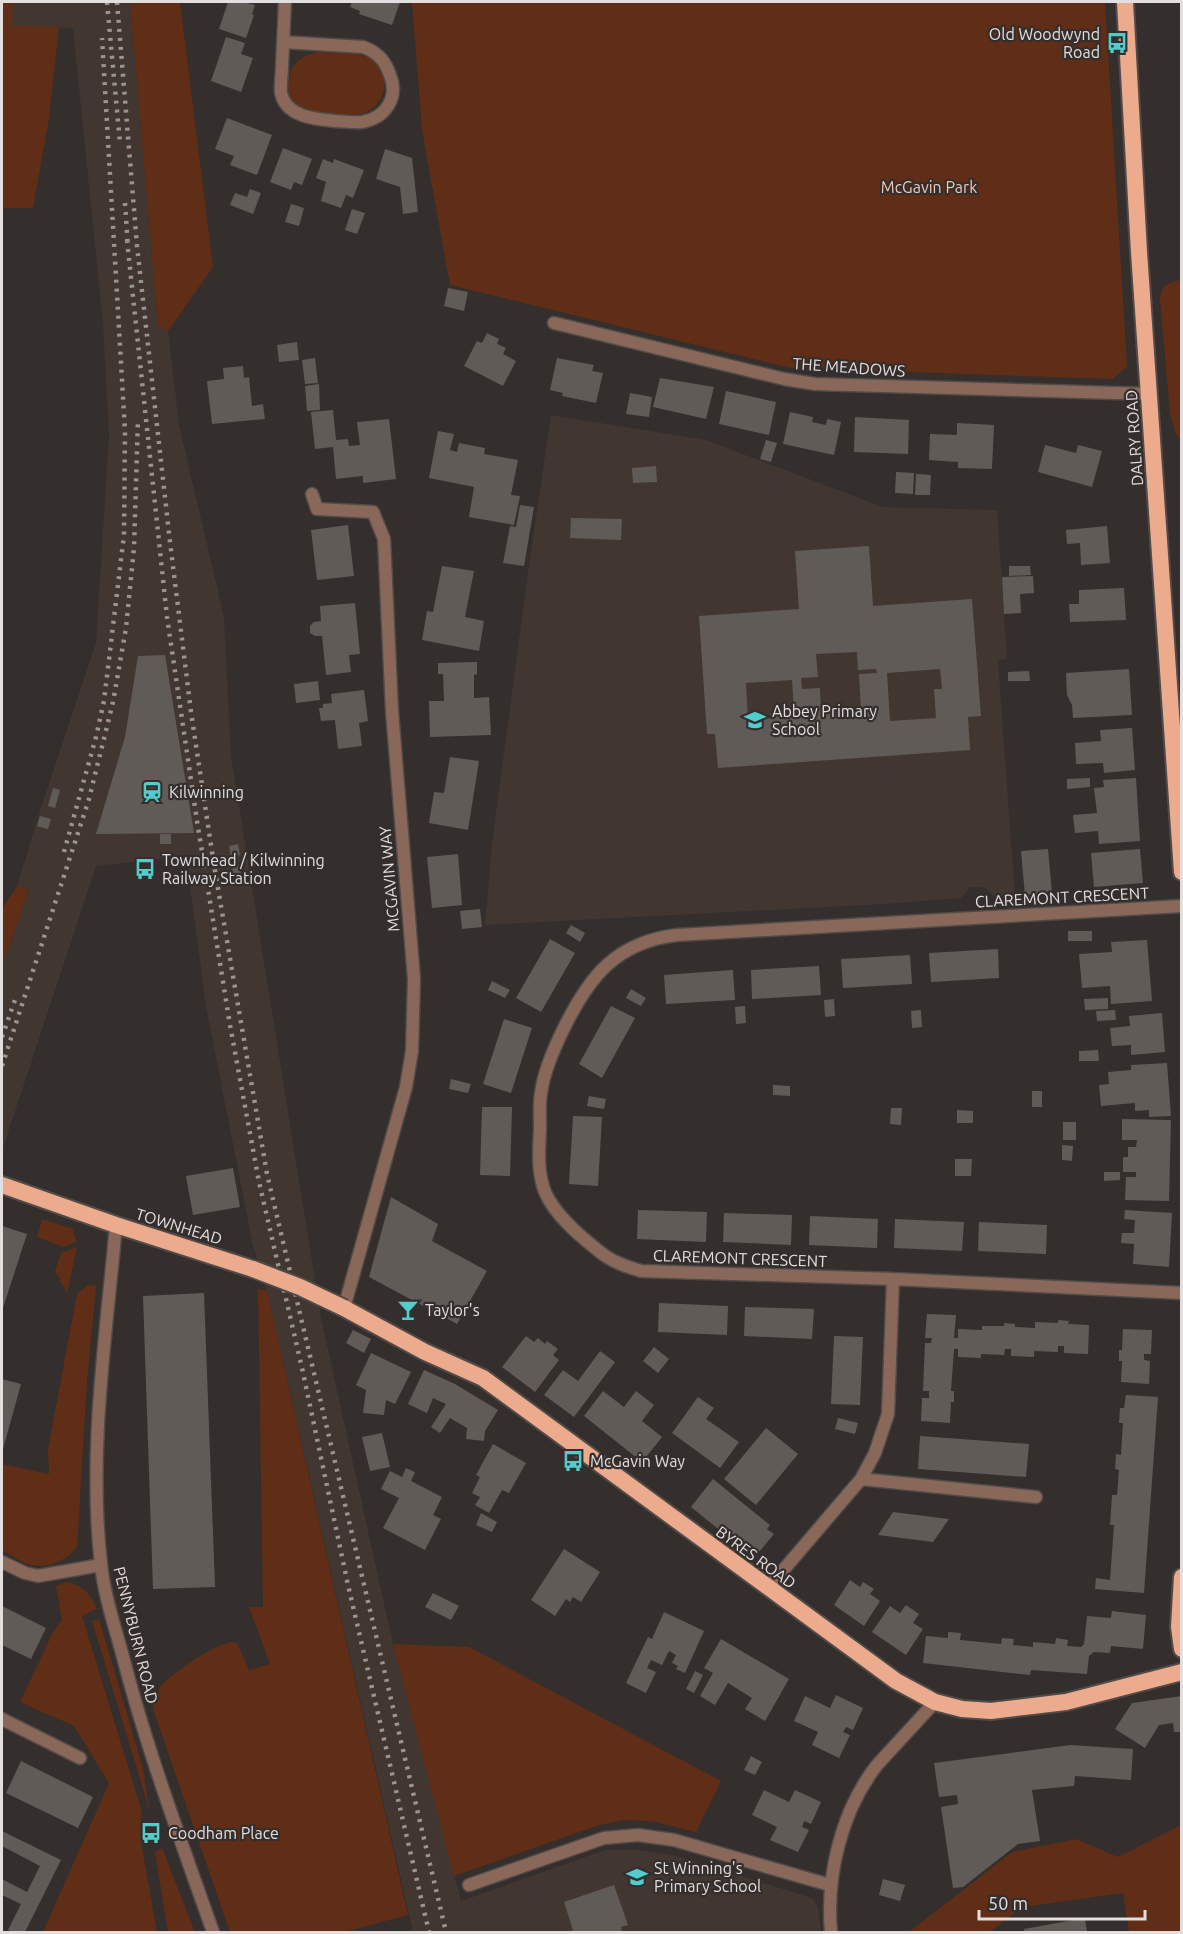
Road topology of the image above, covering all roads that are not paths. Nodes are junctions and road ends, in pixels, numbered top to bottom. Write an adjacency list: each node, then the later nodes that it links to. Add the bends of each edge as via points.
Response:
1 (285, 2): 3 (street)
2 (1125, 2): 5 (highway, DALRY ROAD)
3 (283, 42): 3 (street, via 281,93 286,104 305,117 360,122 383,112 391,102 391,76 372,50)
4 (554, 323): 5 (street, THE MEADOWS, via 815,384)
5 (1149, 394): 7 (highway, DALRY ROAD)
6 (312, 494): 13 (street, MCGAVIN WAY, via 317,509 373,512 384,539 392,711 414,979 412,1051 405,1087)
7 (1182, 872)
8 (1182, 906): 11 (street, CLAREMONT CRESCENT, via 658,938 624,952 590,983 557,1042 541,1092 538,1165 547,1195 560,1215 604,1256 641,1272)
9 (2, 1185): 10 (highway, TOWNHEAD)
10 (116, 1226): 13 (highway, TOWNHEAD, bridge, via 253,1269); 17 (street, PENNYBURN ROAD, via 99,1407 97,1494)
11 (893, 1279): 12 (street, CLAREMONT CRESCENT); 14 (street, via 888,1414)
12 (1182, 1293)
13 (344, 1308): 19 (highway, BYRES ROAD, via 483,1378)
14 (861, 1479): 15 (street); 19 (street)
15 (1036, 1497)
16 (2, 1562): 17 (street, via 38,1576)
17 (101, 1565): 27 (street, PENNYBURN ROAD, via 119,1645 148,1743)
18 (1182, 1577): 20 (highway)
19 (768, 1588): 22 (highway, BYRES ROAD, via 896,1681)
20 (1182, 1649)
21 (1182, 1672): 22 (highway, BYRES ROAD, via 1066,1702 991,1711)
22 (934, 1702): 26 (street, via 868,1776 842,1833)
23 (2, 1719): 24 (street)
24 (80, 1758)
25 (469, 1885): 26 (street, via 604,1838 638,1835 674,1840)
26 (830, 1885): 28 (street)
27 (213, 1932)
28 (831, 1932)

